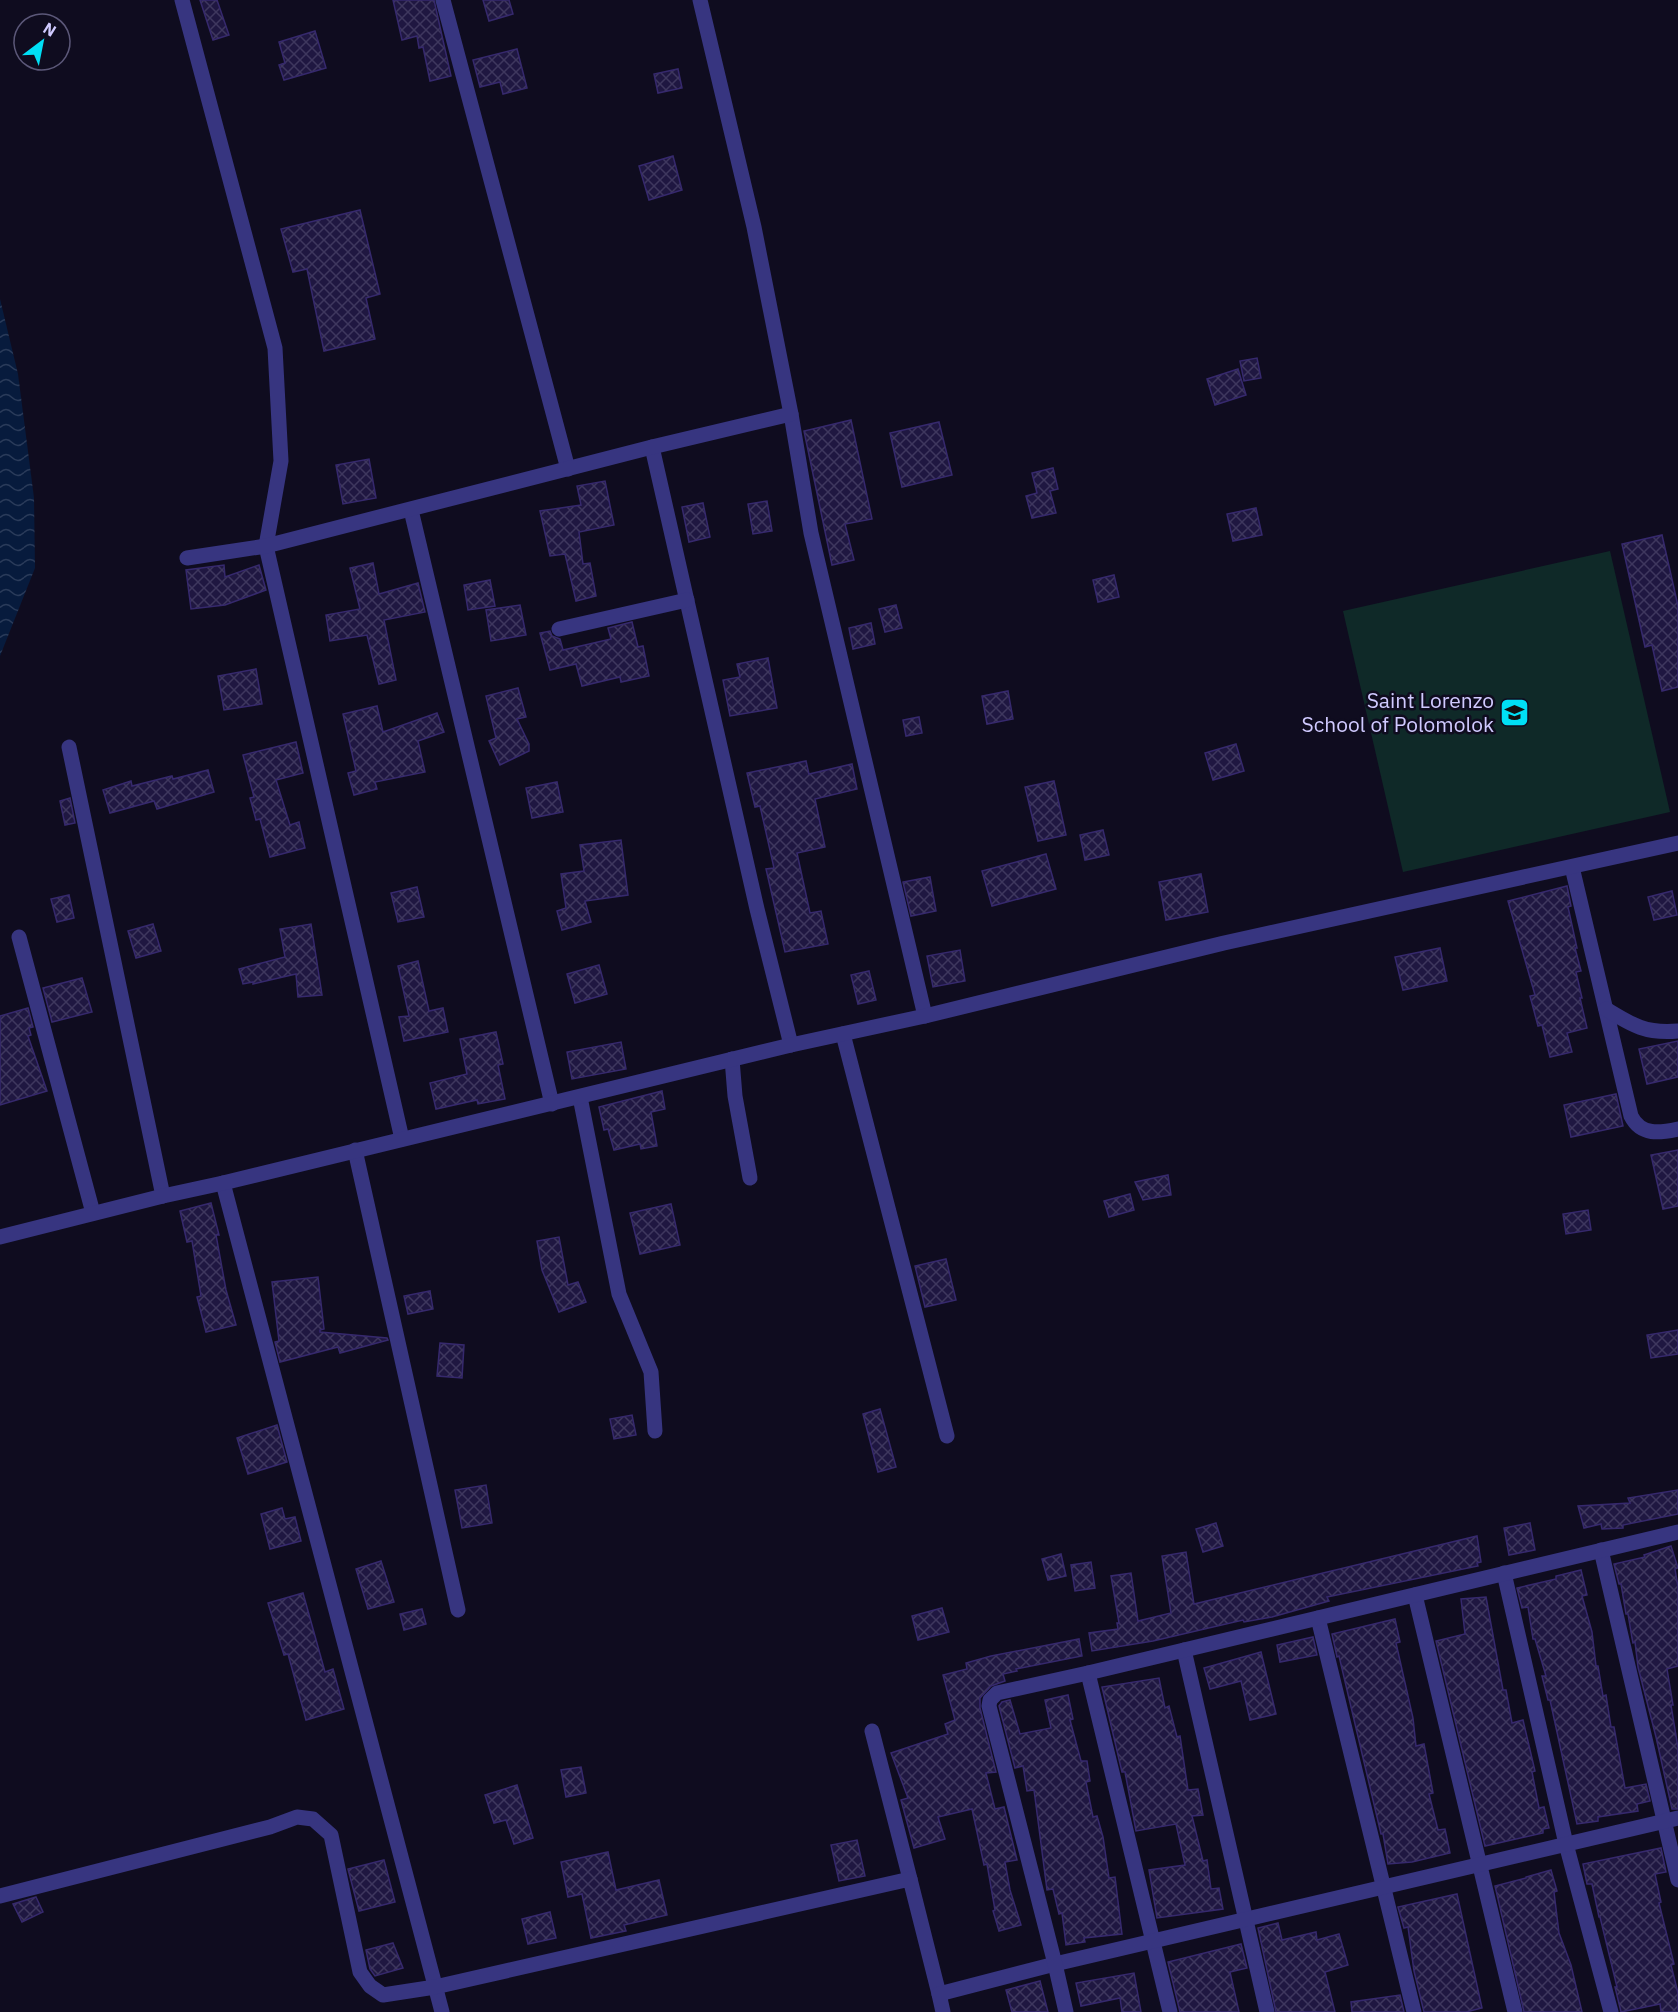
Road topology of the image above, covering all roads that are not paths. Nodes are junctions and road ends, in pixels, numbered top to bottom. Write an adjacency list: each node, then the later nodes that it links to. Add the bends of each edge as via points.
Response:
1 (182, 0): 8 (street, via 275,348 281,461)
2 (443, 0): 6 (street)
3 (700, 0): 4 (street, via 754,227)
4 (791, 414): 5 (street); 17 (street, via 811,533)
5 (652, 447): 6 (street); 10 (street)
6 (568, 469): 7 (street)
7 (411, 510): 8 (street); 23 (street)
8 (266, 546): 9 (street); 25 (street)
9 (187, 558)
10 (687, 600): 11 (street); 20 (street)
11 (559, 629)
12 (69, 747): 29 (street)
13 (1678, 843): 14 (street)
14 (1572, 867): 16 (street); 17 (street, via 1224,943)
15 (19, 937): 30 (street)
16 (1606, 1009): 18 (street, via 1651,1032); 24 (street, via 1635,1123 1653,1132)
17 (925, 1016): 19 (street)
18 (1678, 1031)
19 (843, 1034): 20 (street); 33 (street)
20 (790, 1045): 21 (street)
21 (732, 1059): 22 (street); 27 (street)
22 (580, 1097): 23 (street); 32 (street, via 619,1294 651,1372)
23 (552, 1104): 25 (street)
24 (1678, 1129)
25 (402, 1139): 26 (street)
26 (355, 1150): 28 (street); 38 (street)
27 (750, 1178)
28 (223, 1183): 29 (street); 53 (street)
29 (163, 1196): 30 (street)
30 (93, 1213): 31 (street)
31 (0, 1237)
32 (656, 1431)
33 (947, 1436)
34 (1678, 1532): 35 (street)
35 (1601, 1550): 36 (street); 43 (street)
36 (1504, 1573): 37 (street); 44 (street)
37 (1415, 1595): 39 (street); 45 (street)
38 (458, 1610)
39 (1318, 1618): 40 (street); 48 (street)
40 (1184, 1650): 41 (street); 50 (street)
41 (1088, 1673): 51 (street); 52 (street, via 997,1693 989,1706)
42 (872, 1731): 46 (street)
43 (1671, 1820): 44 (street); 47 (street)
44 (1566, 1844): 45 (street); 62 (street)
45 (1480, 1865): 48 (street); 61 (street)
46 (910, 1878): 53 (street); 54 (street)
47 (1678, 1880)
48 (1384, 1887): 50 (street); 60 (street)
49 (0, 1896): 53 (street, via 297,1817 313,1819 331,1835 360,1972 370,1986 383,1995)
50 (1246, 1919): 51 (street); 59 (street)
51 (1153, 1941): 52 (street); 58 (street)
52 (1055, 1964): 54 (street); 57 (street)
53 (435, 1987): 55 (street)
54 (939, 1994): 56 (street)
55 (442, 2012)
56 (943, 2012)
57 (1066, 2012)
58 (1170, 2012)
59 (1267, 2012)
60 (1414, 2012)
61 (1515, 2012)
62 (1611, 2012)

